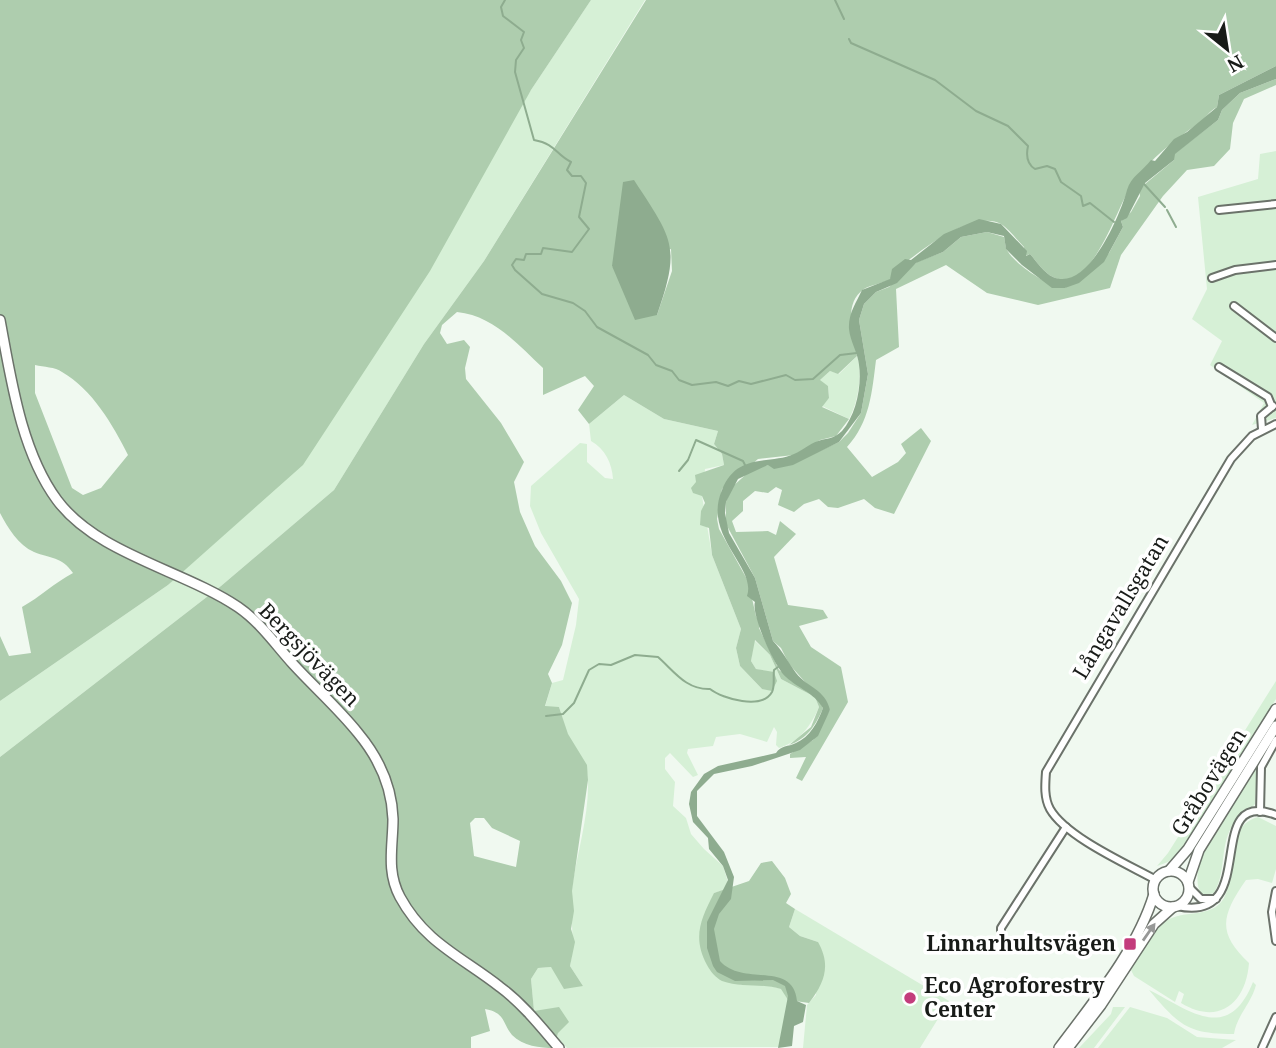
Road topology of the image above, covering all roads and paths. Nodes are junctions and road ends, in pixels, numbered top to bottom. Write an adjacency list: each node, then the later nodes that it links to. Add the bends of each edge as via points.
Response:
1 (1276, 204): 2 (street)
2 (1219, 210)
3 (1276, 265): 4 (street)
4 (1212, 278)
5 (1234, 306): 7 (street)
6 (0, 320): 28 (main road, Bergsjövägen, via 25,426 40,470 57,500 96,535 245,612 345,718 372,752 388,786 393,816 391,870 402,901 438,945 502,988)
7 (1276, 338)
8 (1219, 367): 9 (street, via 1268,397)
9 (1274, 406): 11 (street, via 1261,416)
10 (1276, 424): 11 (street, Långavallsgatan)
11 (1262, 429): 17 (street, Långavallsgatan, via 1231,458 1046,772 1046,798)
12 (1276, 709): 18 (main road, Gråbovägen, via 1188,849)
13 (1276, 726): 20 (main road, Gråbovägen, via 1199,850)
14 (1276, 740): 15 (street, via 1261,766)
15 (1260, 812): 16 (street); 23 (street, via 1245,817 1234,831 1226,884)
16 (1276, 815)
17 (1066, 827): 19 (street, Långavallsgatan); 25 (street, via 1001,928)
18 (1169, 871): 19 (main road, Gråbovägen); 20 (main road, via 1179,873)
19 (1156, 880): 22 (main road)
20 (1189, 885): 23 (street, via 1201,899); 24 (main road, Gråbovägen, via 1186,899)
21 (1276, 891): 26 (street, via 1272,912)
22 (1154, 894): 24 (main road, via 1161,904); 29 (main road, via 1107,981)
23 (1218, 899): 24 (street, via 1199,907)
24 (1175, 906): 30 (main road, Gråbovägen, one-way to 24, via 1154,924)
25 (1001, 939)
26 (1276, 941)
27 (1276, 1017): 31 (street)
28 (559, 1048)
29 (1059, 1048)
30 (1068, 1048)
31 (1262, 1048)

